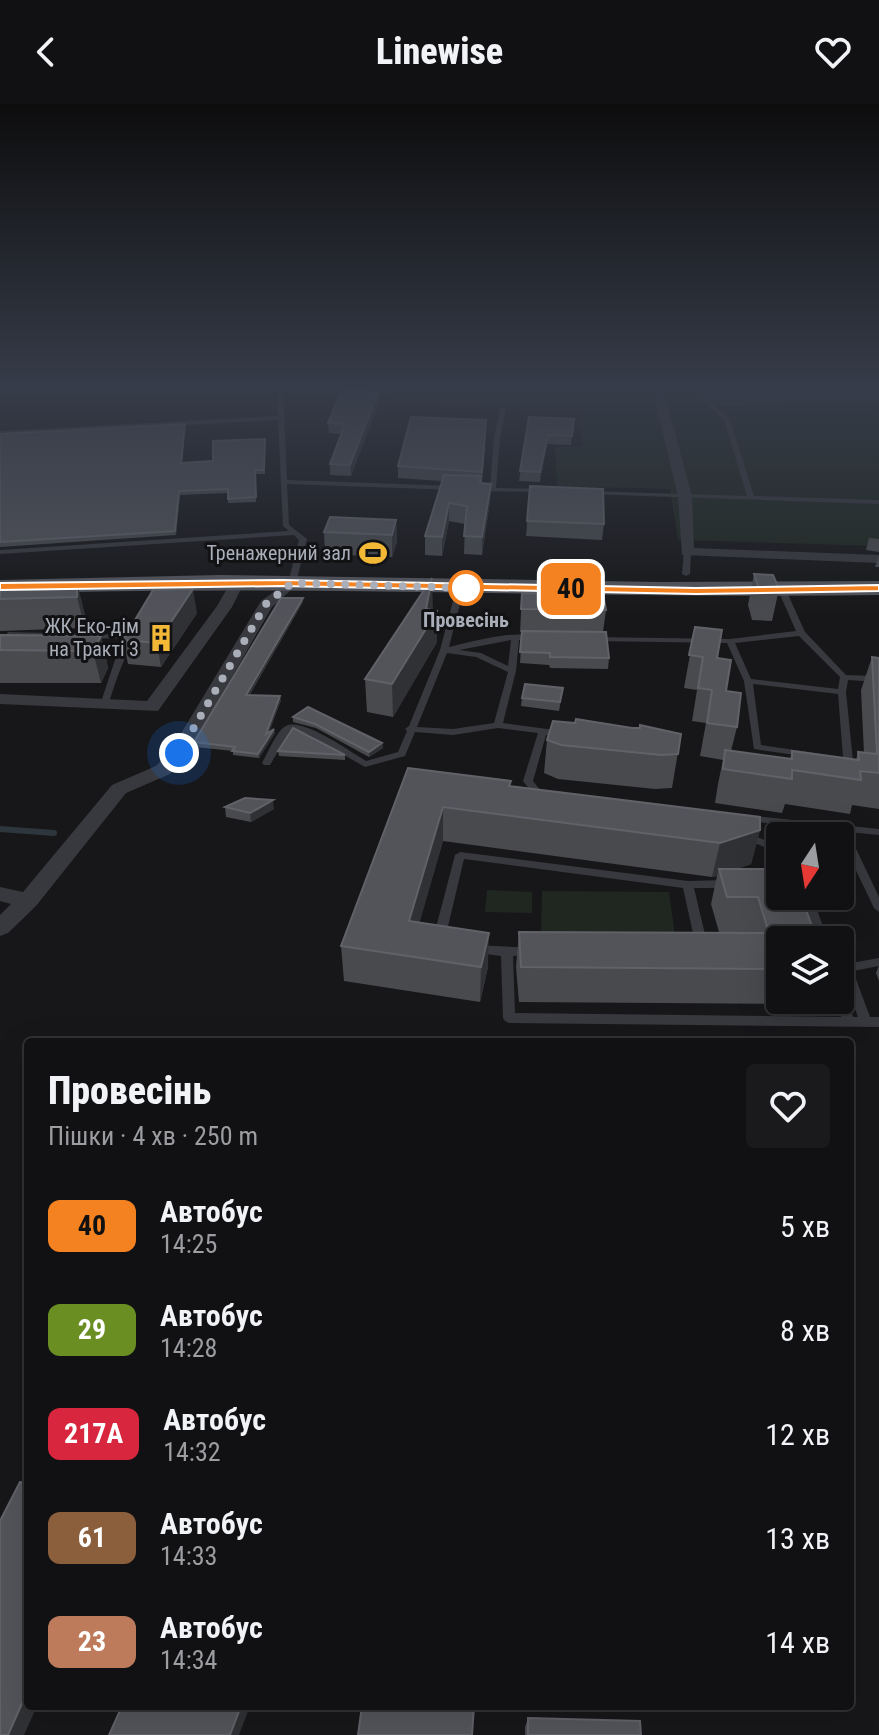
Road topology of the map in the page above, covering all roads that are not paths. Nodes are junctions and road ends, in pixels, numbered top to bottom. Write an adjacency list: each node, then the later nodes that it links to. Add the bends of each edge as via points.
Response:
1 (283, 465): 5 (lane)
2 (494, 465): 6 (lane)
3 (677, 465): 9 (street)
4 (741, 465): 10 (lane)
5 (284, 482): 6 (lane); 12 (lane, via 286,526)
6 (493, 489): 7 (lane)
7 (552, 491)
8 (581, 492): 9 (lane)
9 (685, 496): 10 (lane); 14 (street)
10 (751, 498): 11 (lane)
11 (879, 502)
12 (295, 533): 13 (lane); 18 (lane, via 303,539)
13 (0, 552)
14 (687, 552): 15 (street); 16 (lane)
15 (879, 559)
16 (686, 574)
17 (237, 583): 18 (main road); 19 (main road); 41 (street, via 152,707)
18 (287, 583): 20 (main road); 60 (street, via 266,604 179,753 163,770 119,789)
19 (0, 587)
20 (460, 588): 22 (main road); 30 (lane)
21 (879, 588): 22 (main road)
22 (782, 590): 24 (lane)
23 (140, 627): 25 (lane)
24 (801, 633): 29 (lane); 36 (lane)
25 (134, 637): 31 (lane, via 11,634); 34 (lane)
26 (515, 637): 27 (lane); 30 (lane); 35 (lane)
27 (546, 638)
28 (577, 638): 29 (lane)
29 (730, 641): 38 (lane)
30 (444, 650): 35 (lane, via 478,655); 43 (lane)
31 (0, 656): 32 (lane)
32 (15, 660)
33 (104, 660): 34 (lane)
34 (119, 660): 41 (lane)
35 (512, 671): 42 (lane)
36 (844, 677): 37 (lane); 39 (lane)
37 (879, 679)
38 (748, 681): 39 (lane); 39 (lane, via 757,747 848,761)
39 (842, 692)
40 (0, 699): 41 (street)
41 (104, 705)
42 (498, 725): 43 (lane, via 453,732); 44 (lane)
43 (409, 729): 46 (lane, via 402,754 365,764 312,733 289,727)
44 (543, 731): 45 (lane); 47 (lane, via 528,781)
45 (568, 734)
46 (267, 763)
47 (535, 790): 48 (lane); 49 (lane, via 543,811)
48 (550, 792)
49 (522, 808)
50 (727, 816): 51 (lane)
51 (776, 822)
52 (740, 831): 55 (lane)
53 (854, 831): 54 (lane)
54 (879, 832)
55 (766, 844)
56 (854, 855): 61 (lane)
57 (734, 884): 58 (lane)
58 (688, 885): 63 (lane, via 460,855 437,946); 65 (lane, via 702,950)
59 (0, 894): 60 (street)
60 (28, 901): 62 (street)
61 (879, 908)
62 (0, 928)
63 (451, 948)
64 (465, 949): 67 (lane)
65 (687, 950)
66 (552, 951): 67 (lane)
67 (507, 952): 70 (lane, via 509,1018)
68 (879, 962): 71 (lane, via 846,968)
69 (846, 1014): 70 (lane)
70 (849, 1022): 71 (lane)
71 (872, 1022)

